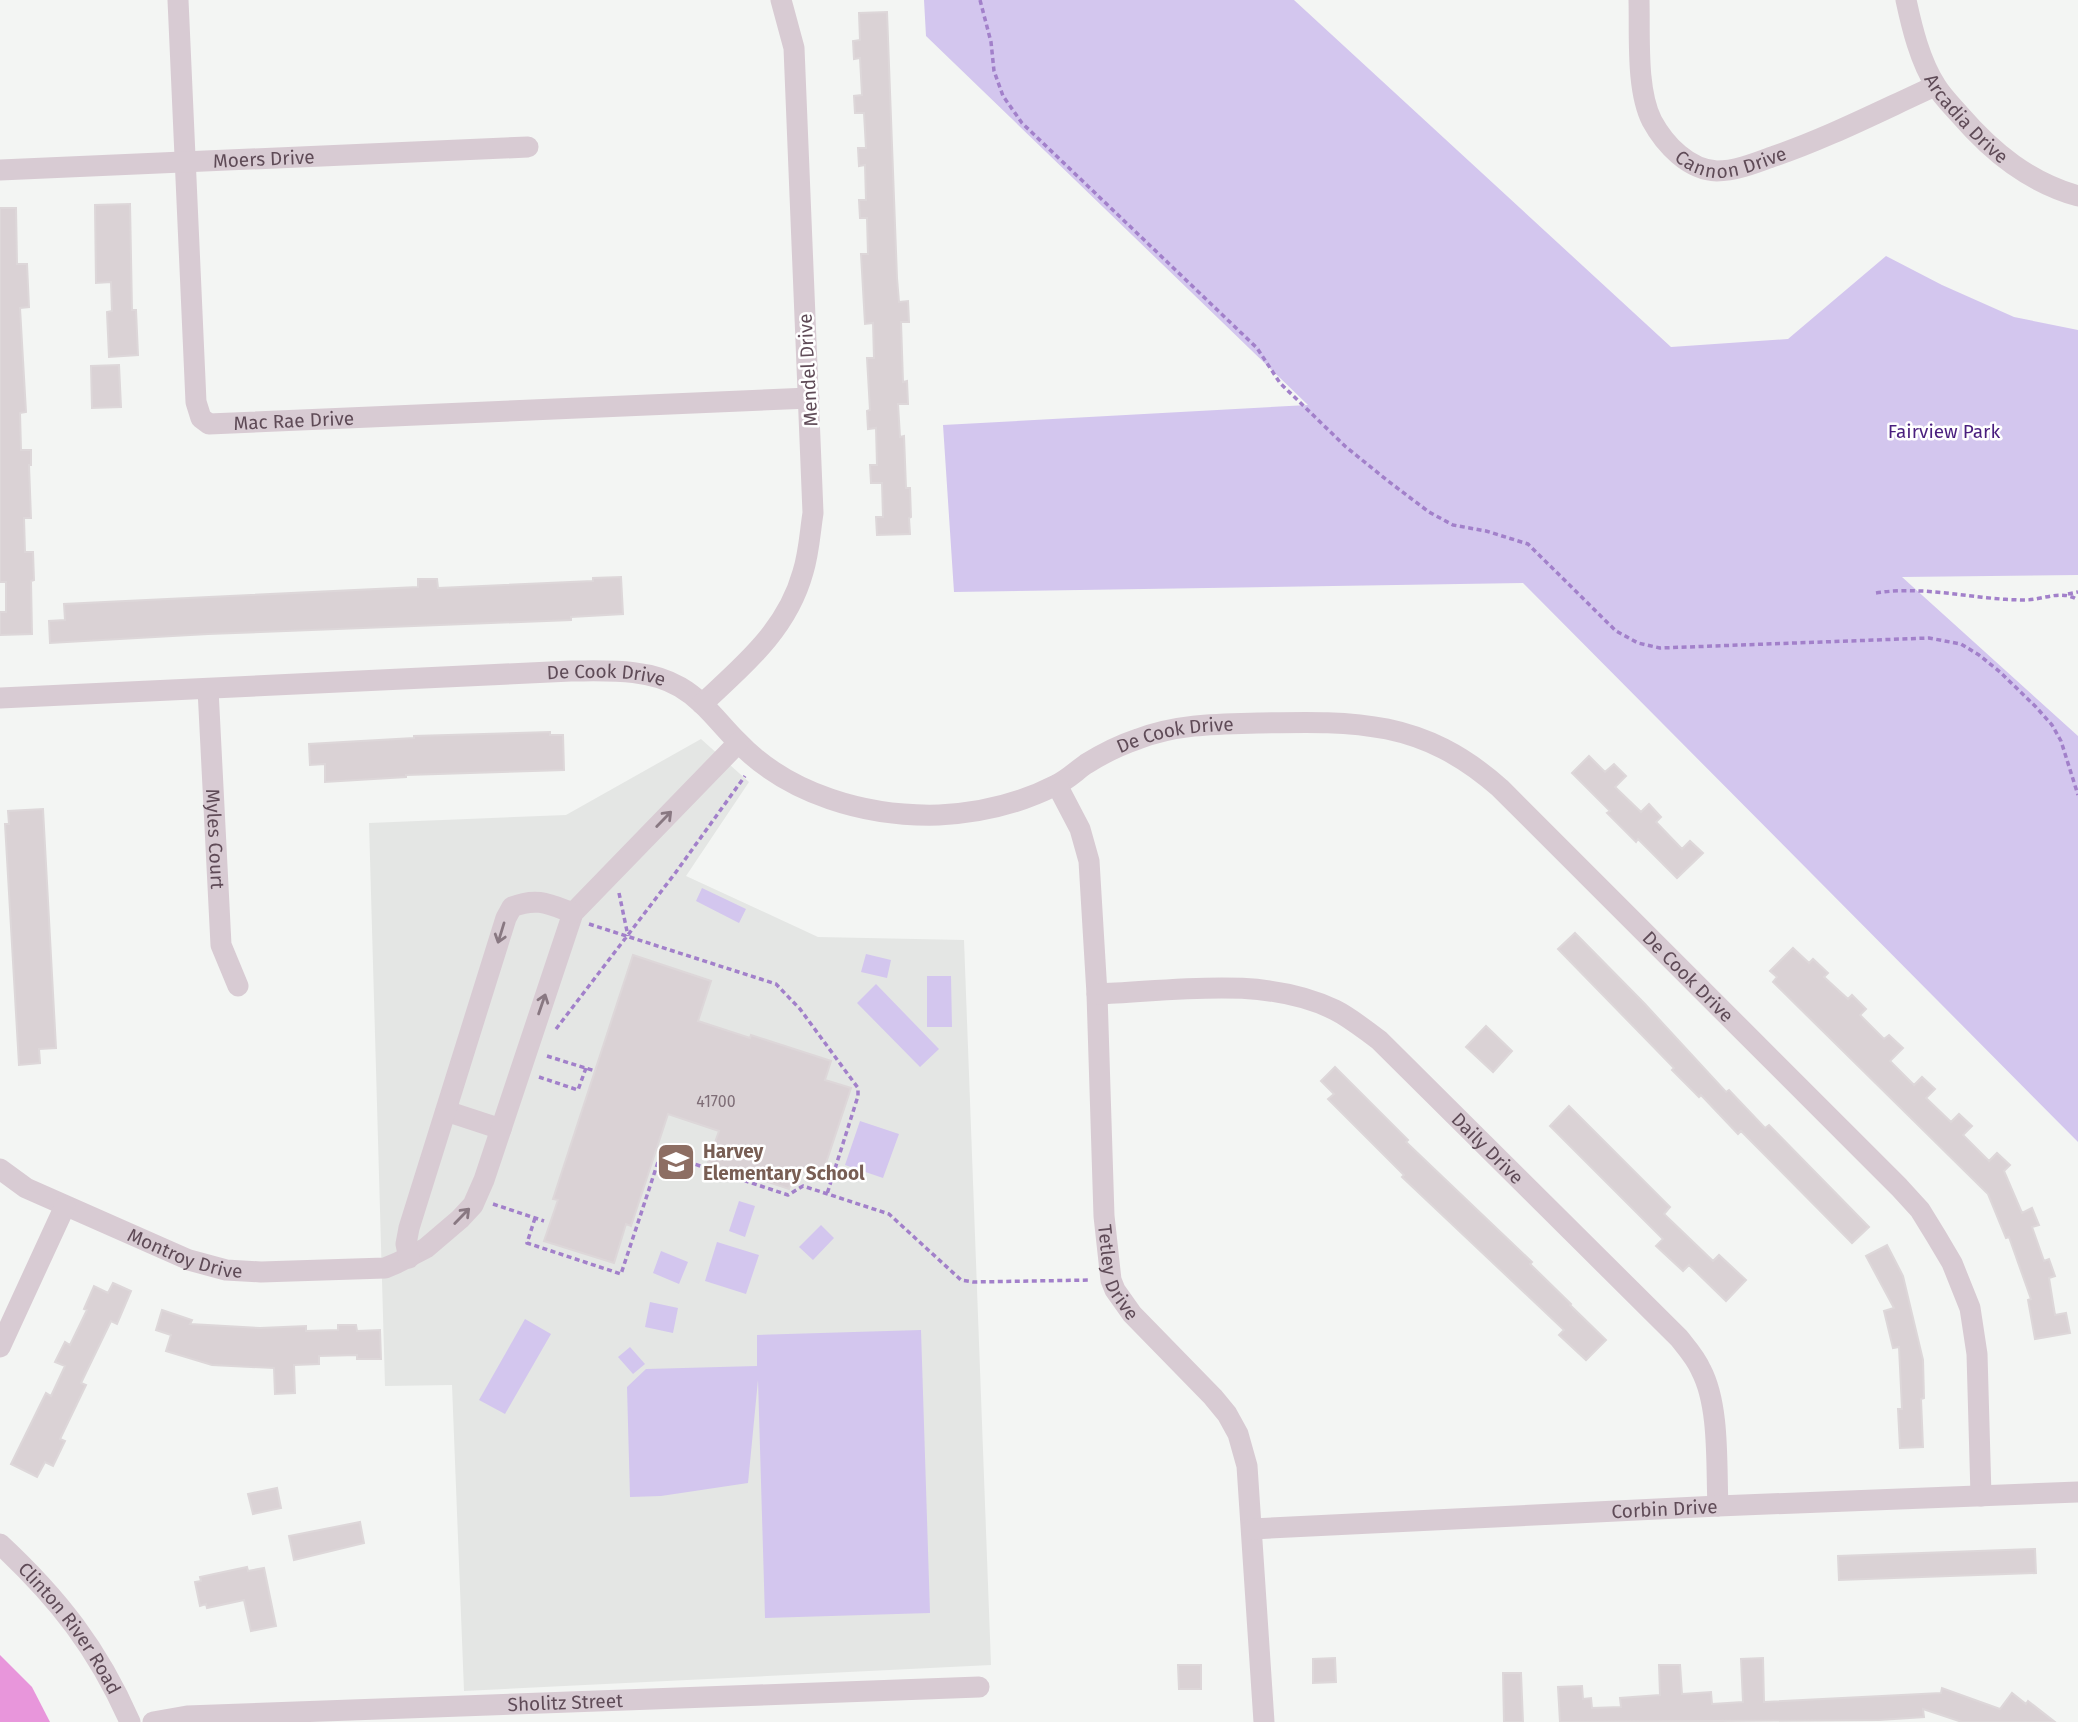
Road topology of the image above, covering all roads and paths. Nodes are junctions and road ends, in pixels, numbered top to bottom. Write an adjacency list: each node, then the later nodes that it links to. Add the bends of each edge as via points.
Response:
1 (178, 0): 8 (street, Mac Rae Drive)
2 (781, 0): 11 (street, Mendel Drive, via 794,48)
3 (980, 0): 22 (path, via 994,71 1003,96 1022,123 1257,348 1280,383 1346,447 1429,512 1452,525 1528,544 1616,631 1638,643 1661,648 1929,638 1961,644 2000,672 2052,724)
4 (1639, 0): 6 (street, Cannon Drive, via 1643,83 1652,121 1669,146 1705,169 1730,170 1796,149)
5 (1906, 0): 6 (street, Arcadia Drive, via 1915,39)
6 (1935, 86): 10 (street, Arcadia Drive, via 2000,155 2039,181)
7 (528, 147): 8 (street, Moers Drive)
8 (186, 162): 9 (street, Moers Drive); 11 (street, Mac Rae Drive, via 196,402 201,418 209,424)
9 (0, 170)
10 (2078, 196)
11 (809, 398): 18 (street, Mendel Drive, via 814,501 803,572 787,610 757,654)
12 (2078, 592): 14 (path)
13 (1876, 593): 14 (path, via 1900,589 2028,600)
14 (2066, 595): 15 (path)
15 (2078, 600)
16 (208, 689): 17 (street, De Cook Drive); 18 (street, De Cook Drive, via 621,671 678,686); 26 (street, Myles Court, via 221,945)
17 (0, 698)
18 (702, 704): 19 (street, De Cook Drive)
19 (738, 743): 21 (street, De Cook Drive, via 810,792 885,812 942,815 989,810); 24 (street, one-way to 19)
20 (745, 776): 25 (path)
21 (1057, 785): 27 (street, Tetley Drive, via 1080,829 1089,861); 45 (street, De Cook Drive, via 1111,750 1138,739 1212,724 1386,727 1433,743 1479,770 1920,1210 1952,1263 1970,1308)
22 (2078, 794)
23 (618, 888): 25 (path)
24 (580, 918): 25 (path); 33 (street, one-way to 33, via 542,901 512,907); 34 (street, one-way to 24)
25 (628, 936): 28 (path, via 559,1026); 36 (path, via 776,984 800,1009 858,1088)
26 (238, 986)
27 (1097, 994): 42 (street, Tetley Drive, via 1104,1216); 46 (street, Daily Drive, via 1212,989 1282,993 1335,1010 1379,1040 1693,1356 1703,1371 1713,1412)
28 (551, 1029)
29 (543, 1054): 30 (path)
30 (586, 1068): 31 (path); 32 (path, via 579,1090)
31 (595, 1071)
32 (536, 1076)
33 (446, 1111): 34 (street); 41 (street, via 409,1228)
34 (501, 1129): 41 (street, one-way to 34, via 472,1205)
35 (0, 1169): 38 (street, Montroy Drive, via 26,1188)
36 (827, 1194): 39 (path, via 803,1186 788,1195 661,1153 621,1274 527,1243); 42 (path, via 889,1214 961,1280)
37 (493, 1204): 39 (path)
38 (65, 1206): 41 (street, Montroy Drive, via 189,1261 226,1270 385,1268); 43 (street)
39 (535, 1218): 40 (path)
40 (544, 1221)
41 (409, 1258)
42 (1111, 1280): 47 (street, Tetley Drive, via 1132,1314 1227,1413 1247,1466)
43 (0, 1347)
44 (2078, 1492): 45 (street, Corbin Drive)
45 (1982, 1496): 46 (street, Corbin Drive)
46 (1718, 1506): 47 (street, Corbin Drive)
47 (1252, 1529): 52 (street, Tetley Drive)
48 (0, 1544): 50 (street, Clinton River Road, via 80,1631)
49 (979, 1687): 51 (street, Sholitz Street, via 187,1716)
50 (130, 1722)
51 (153, 1722)
52 (1264, 1722)

